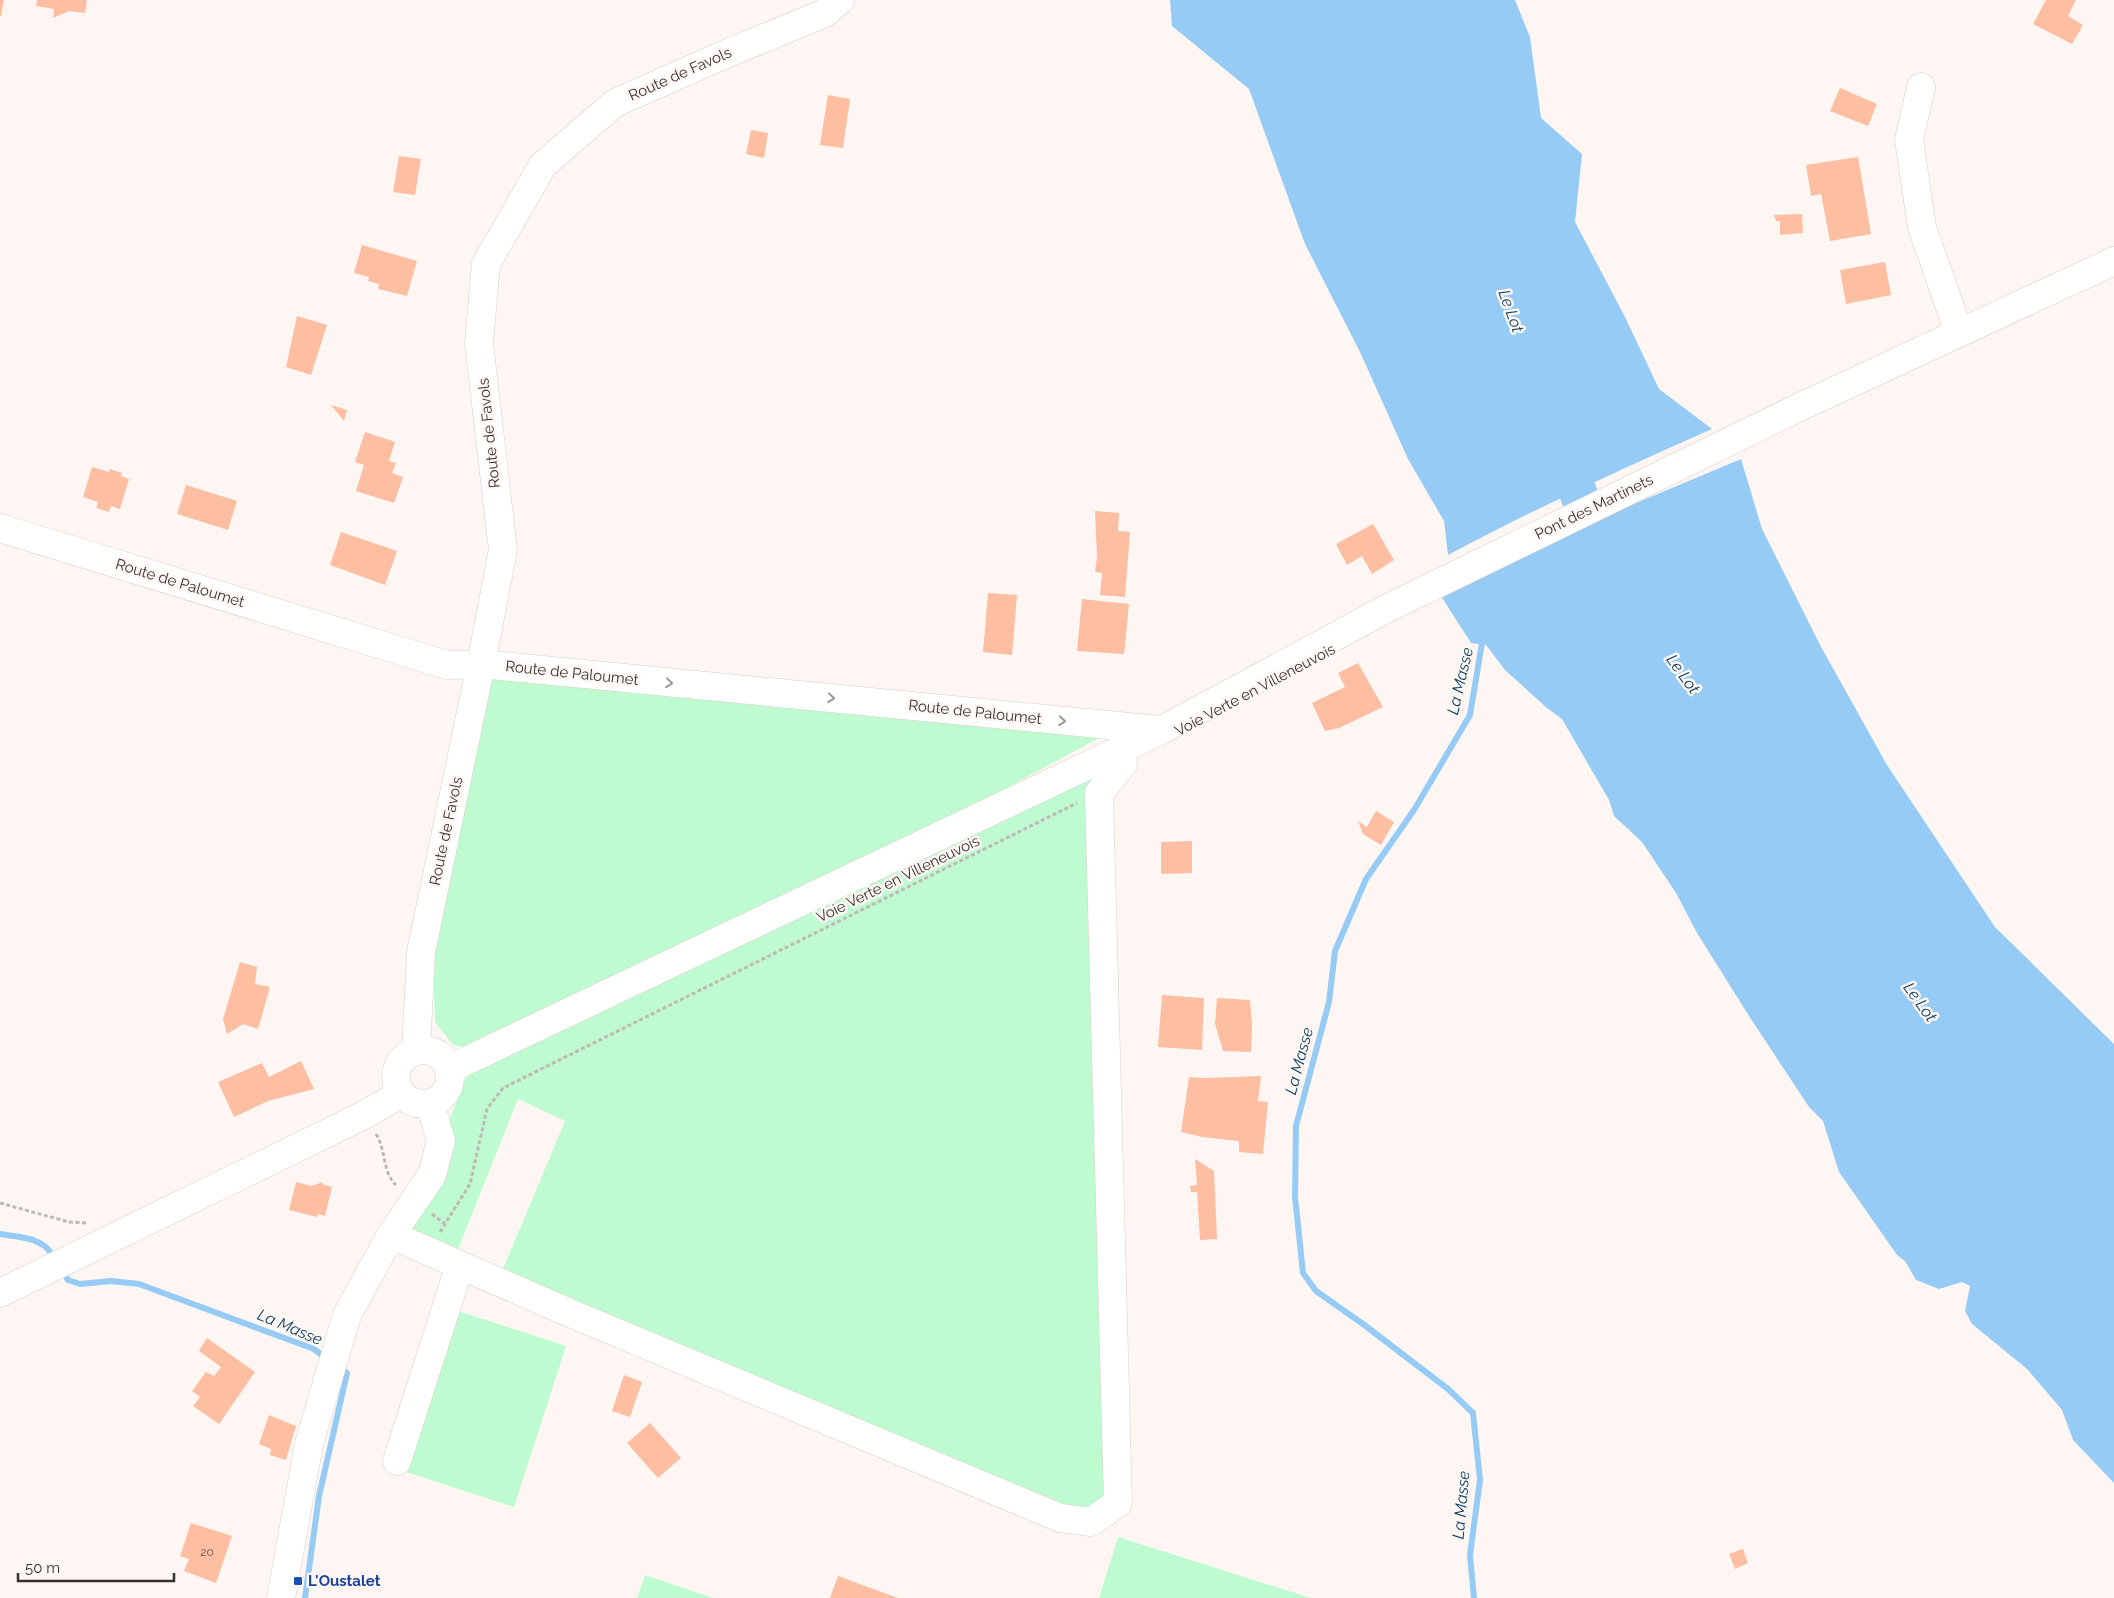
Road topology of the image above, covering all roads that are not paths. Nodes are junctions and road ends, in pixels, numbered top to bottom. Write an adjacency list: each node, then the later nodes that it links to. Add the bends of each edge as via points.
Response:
1 (840, 0): 6 (street, Route de Favols, via 825,13 615,103 543,165 486,264 479,343 503,550)
2 (1922, 87): 4 (street, via 1909,140 1922,227)
3 (2114, 261): 4 (street, Pont des Martinets)
4 (1959, 333): 7 (street, Pont des Martinets, via 1386,609)
5 (0, 528): 6 (street, Route de Paloumet, via 447,665)
6 (481, 664): 7 (street, Route de Paloumet, one-way to 7); 9 (street, Route de Favols, via 421,952)
7 (1162, 730): 8 (street, Pont des Martinets)
8 (1122, 748): 10 (street, Pont des Martinets); 14 (street, via 1123,764 1100,793 1118,1503 1091,1522 1060,1518)
9 (416, 1051): 10 (street, via 424,1050 439,1056); 11 (street, via 407,1054 397,1069 395,1077)
10 (449, 1070): 12 (street, via 450,1078 444,1094)
11 (401, 1094): 12 (street, via 414,1103); 15 (street)
12 (430, 1104): 13 (street, via 441,1141 432,1175)
13 (391, 1234): 14 (street); 17 (street, via 347,1315 309,1444)
14 (460, 1265): 16 (street)
15 (0, 1293)
16 (397, 1461)
17 (281, 1598)

